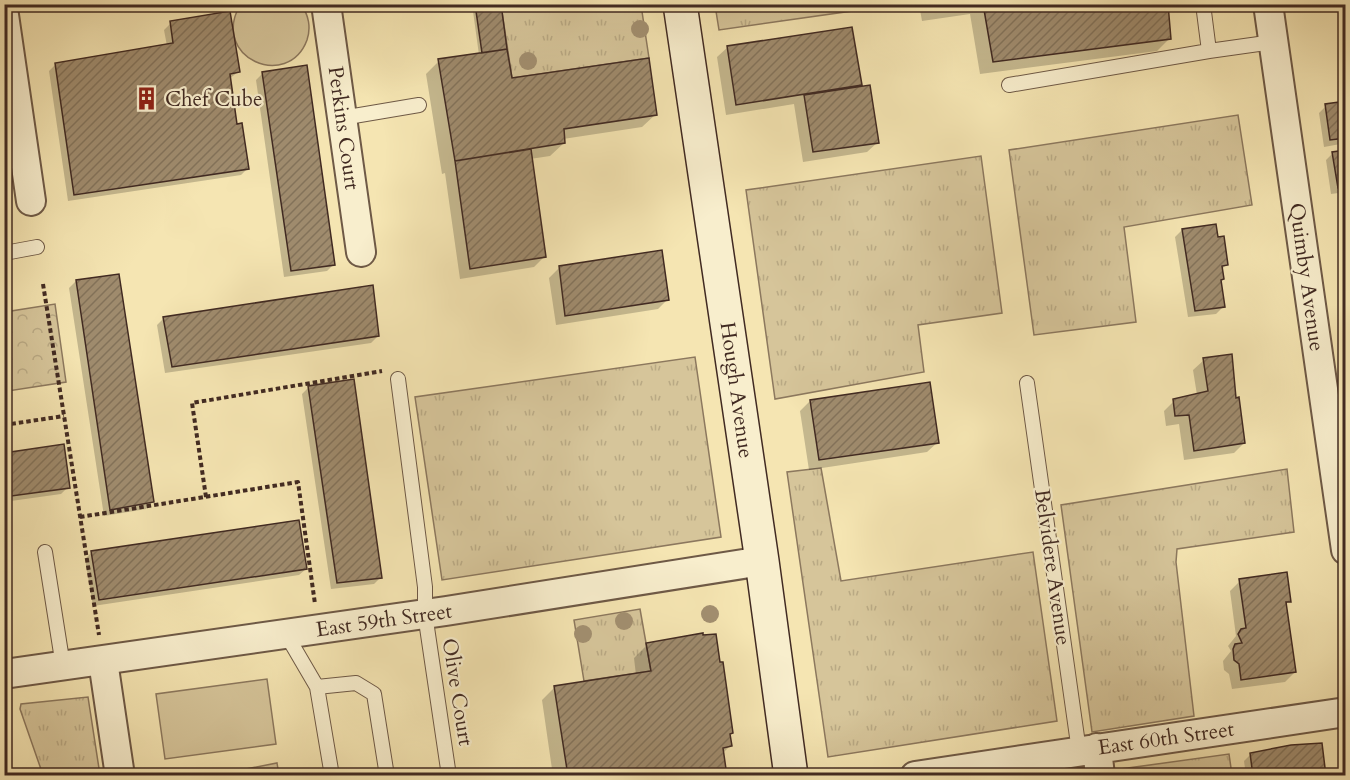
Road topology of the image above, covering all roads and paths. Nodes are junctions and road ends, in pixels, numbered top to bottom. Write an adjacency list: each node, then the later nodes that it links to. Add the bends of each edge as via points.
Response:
1 (326, 4): 10 (street, Perkins Court)
2 (680, 4): 26 (street, Hough Avenue)
3 (1203, 4): 7 (lane)
4 (1268, 4): 6 (street, Quimby Avenue)
5 (4, 15): 11 (street)
6 (1273, 42): 7 (lane); 24 (street, Quimby Avenue)
7 (1209, 51): 8 (lane)
8 (1009, 85)
9 (418, 105): 10 (lane)
10 (342, 118): 14 (street, Perkins Court)
11 (31, 201)
12 (37, 247): 13 (lane, via 10,252)
13 (4, 249)
14 (361, 252)
15 (43, 284): 20 (path)
16 (385, 371): 22 (path, via 192,403)
17 (398, 379): 28 (lane, Olive Court, via 425,587)
18 (1027, 383): 35 (lane, Belvidere Avenue)
19 (4, 395): 21 (path)
20 (64, 416): 21 (path); 23 (path)
21 (7, 425)
22 (206, 497): 23 (path); 27 (path, via 298,482)
23 (80, 517): 30 (path)
24 (1346, 550)
25 (45, 552): 31 (lane)
26 (762, 561): 28 (street, East 59th Street); 40 (street, Hough Avenue)
27 (315, 605)
28 (425, 614): 29 (street, East 59th Street); 39 (lane, Olive Court)
29 (286, 634): 30 (street, East 59th Street); 33 (lane)
30 (101, 648): 31 (street, East 59th Street); 36 (street)
31 (63, 666): 32 (street, East 59th Street)
32 (4, 674)
33 (317, 687): 37 (lane); 38 (lane, via 356,683 374,694)
34 (1346, 712): 35 (street, East 60th Street)
35 (1092, 758): 41 (street, East 60th Street)
36 (120, 776)
37 (332, 776)
38 (387, 776)
39 (449, 776)
40 (791, 776)
41 (915, 776)

